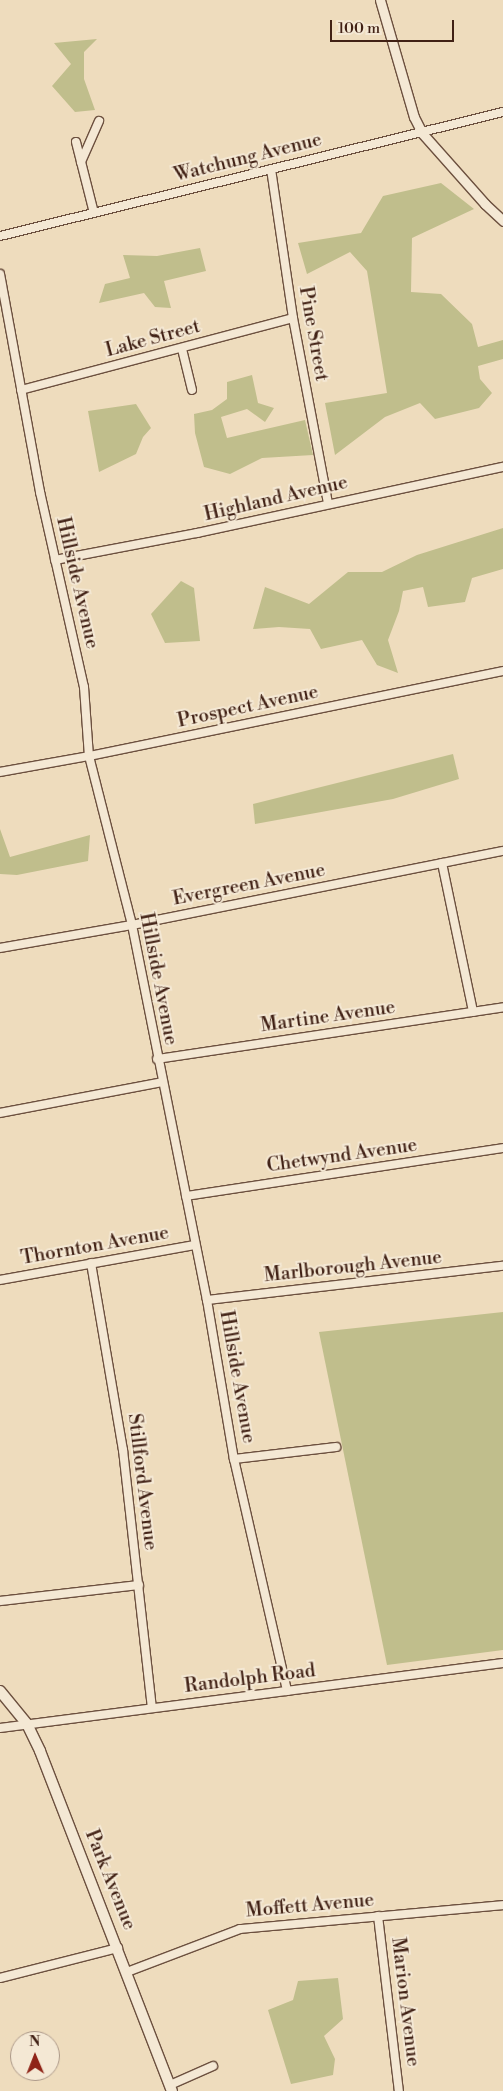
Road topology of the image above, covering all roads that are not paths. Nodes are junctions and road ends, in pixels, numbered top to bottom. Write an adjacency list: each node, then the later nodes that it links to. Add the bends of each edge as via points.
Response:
1 (380, 0): 4 (street, via 414,117)
2 (503, 112): 4 (street, Watchung Avenue)
3 (99, 121): 6 (street)
4 (422, 133): 7 (street, Watchung Avenue); 9 (street)
5 (76, 142): 6 (street)
6 (81, 162): 8 (street)
7 (271, 169): 8 (street, Watchung Avenue); 12 (street, Pine Street)
8 (94, 213): 10 (street, Watchung Avenue)
9 (503, 221)
10 (0, 236)
11 (0, 274): 14 (street, Hillside Avenue)
12 (293, 318): 13 (street, Lake Street); 17 (street, Pine Street)
13 (182, 349): 14 (street, Lake Street); 15 (street)
14 (21, 390): 18 (street, Hillside Avenue)
15 (192, 390)
16 (503, 467): 17 (street, Highland Avenue)
17 (328, 504): 18 (street, Highland Avenue)
18 (55, 560): 20 (street, Hillside Avenue, via 84,687)
19 (503, 671): 20 (street, Prospect Avenue)
20 (89, 756): 21 (street, Prospect Avenue); 24 (street, Hillside Avenue)
21 (0, 772)
22 (503, 851): 23 (street, Evergreen Avenue)
23 (442, 863): 24 (street, Evergreen Avenue); 27 (street)
24 (132, 925): 25 (street, Evergreen Avenue); 28 (street, Hillside Avenue)
25 (0, 948)
26 (503, 1007): 27 (street, Martine Avenue)
27 (473, 1012): 28 (street, Martine Avenue)
28 (157, 1059): 29 (street, Hillside Avenue)
29 (162, 1082): 30 (street); 32 (street, Hillside Avenue)
30 (0, 1112)
31 (503, 1148): 32 (street, Chetwynd Avenue)
32 (186, 1196): 33 (street, Hillside Avenue)
33 (195, 1245): 34 (street, Thornton Avenue); 37 (street, Hillside Avenue)
34 (91, 1263): 36 (street, Thornton Avenue); 40 (street, Stillford Avenue, via 124,1450)
35 (503, 1266): 37 (street, Marlborough Avenue)
36 (0, 1280)
37 (207, 1300): 39 (street, Hillside Avenue)
38 (336, 1447): 39 (street)
39 (234, 1459): 43 (street, Hillside Avenue)
40 (139, 1585): 41 (street); 45 (street, Stillford Avenue)
41 (0, 1601)
42 (503, 1663): 43 (street, Randolph Road)
43 (287, 1691): 45 (street, Randolph Road)
44 (0, 1692): 46 (main road, Park Avenue)
45 (152, 1707): 46 (street, Randolph Road)
46 (27, 1724): 47 (street, Randolph Road); 50 (main road, Park Avenue)
47 (0, 1728)
48 (503, 1904): 49 (street, Moffett Avenue)
49 (378, 1916): 51 (street, Moffett Avenue, via 240,1929); 55 (street, Marion Avenue)
50 (118, 1948): 51 (main road, Park Avenue); 52 (street)
51 (128, 1972): 54 (main road, Park Avenue)
52 (0, 1978)
53 (213, 2066): 54 (street)
54 (171, 2088)
55 (399, 2091)

